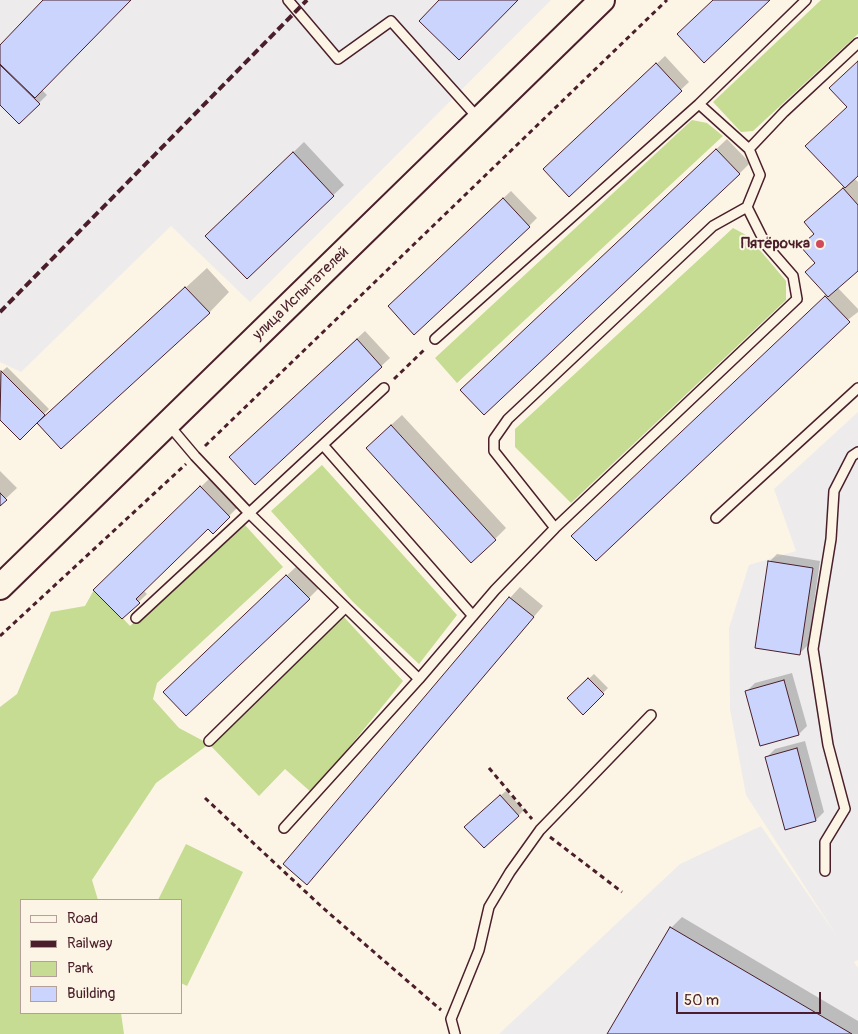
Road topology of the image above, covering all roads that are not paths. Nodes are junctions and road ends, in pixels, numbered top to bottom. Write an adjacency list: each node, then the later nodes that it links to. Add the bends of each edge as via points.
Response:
1 (288, 0): 6 (lane, via 338,59 391,22)
2 (602, 0): 6 (main road, улица Испытателей)
3 (806, 0): 5 (lane)
4 (858, 43): 7 (lane)
5 (699, 104): 7 (lane); 9 (lane)
6 (480, 120): 12 (main road, улица Испытателей)
7 (749, 149): 8 (lane, via 760,175)
8 (747, 207): 17 (lane, via 766,245 793,276 797,299); 17 (lane, via 713,226 508,419 494,439 494,451)
9 (435, 339)
10 (384, 388): 13 (lane)
11 (858, 388): 16 (lane)
12 (167, 423): 15 (lane); 18 (main road, улица Испытателей)
13 (323, 445): 15 (lane); 20 (lane)
14 (858, 452): 26 (lane, via 852,456 834,491 831,539 812,649 828,745 845,809 825,842)
15 (250, 514): 19 (lane); 21 (lane)
16 (716, 518)
17 (555, 528): 20 (lane)
18 (0, 587)
19 (345, 608): 22 (lane); 24 (lane)
20 (473, 616): 22 (lane)
21 (136, 618)
22 (419, 679): 25 (lane)
23 (651, 715): 27 (lane, via 540,830 510,872 489,907 478,950 451,1019)
24 (209, 741)
25 (284, 828)
26 (825, 871)
27 (455, 1034)

